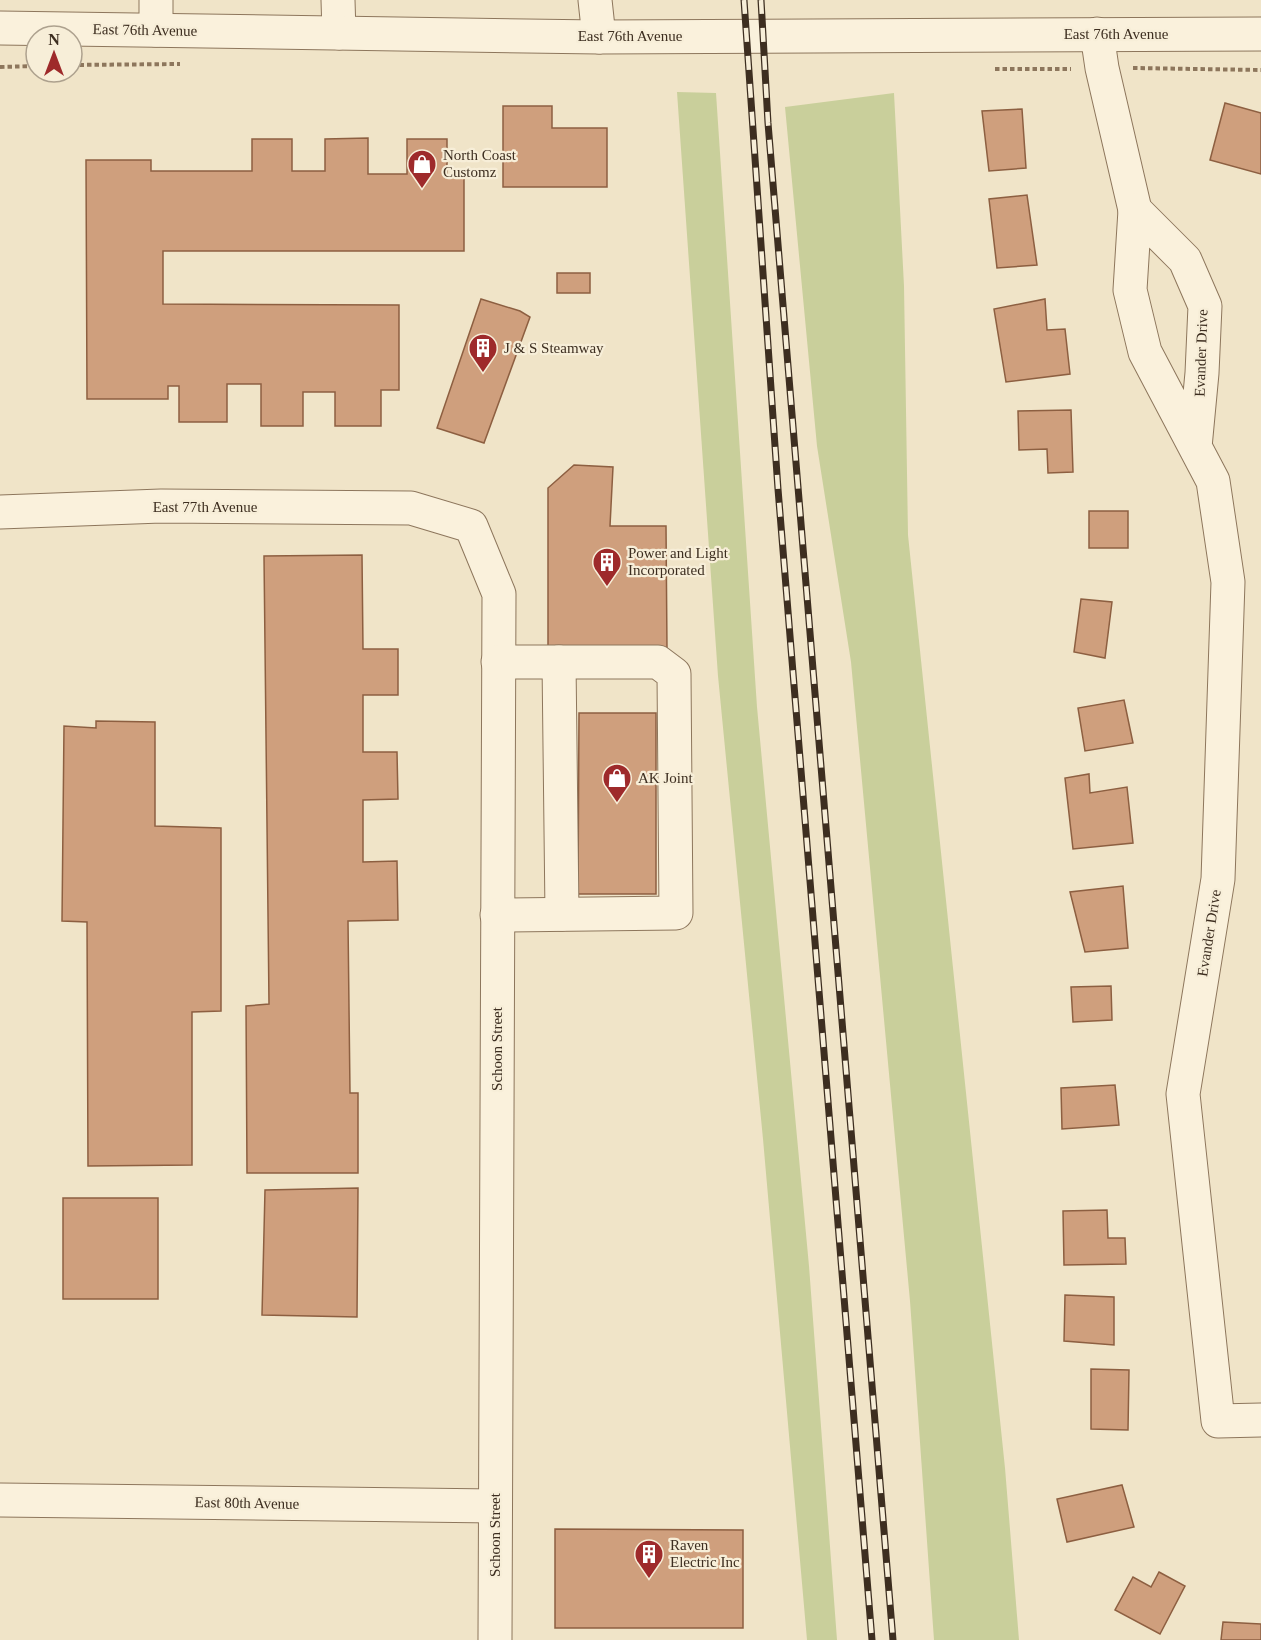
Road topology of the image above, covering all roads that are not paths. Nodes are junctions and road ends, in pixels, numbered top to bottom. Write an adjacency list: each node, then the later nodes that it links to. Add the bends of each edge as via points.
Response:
1 (338, 0): 5 (street)
2 (595, 0): 8 (street)
3 (156, 15): 4 (street, East 76th Avenue); 5 (street, East 76th Avenue)
4 (0, 28)
5 (339, 33): 8 (street, East 76th Avenue)
6 (1097, 34): 7 (street, East 76th Avenue); 8 (street, East 76th Avenue); 9 (street, Evander Drive)
7 (1261, 34)
8 (599, 37)
9 (1135, 210): 10 (street, Evander Drive, via 1130,290 1145,352); 10 (street, Evander Drive, via 1185,260 1205,306)
10 (1195, 447): 17 (street, Evander Drive, via 1213,482 1228,582 1218,879 1183,1094 1218,1420)
11 (411, 508): 12 (street, East 77th Avenue, via 161,506); 13 (street, Schoon Street, via 471,526 499,594)
12 (0, 512)
13 (498, 662): 14 (street); 16 (street, Schoon Street)
14 (559, 662): 15 (street); 15 (street, via 658,662 674,674 676,913)
15 (562, 914): 16 (street)
16 (497, 915): 19 (street, Schoon Street)
17 (1261, 1420)
18 (0, 1500): 19 (street, East 80th Avenue)
19 (495, 1506): 20 (street, Schoon Street)
20 (495, 1640)

